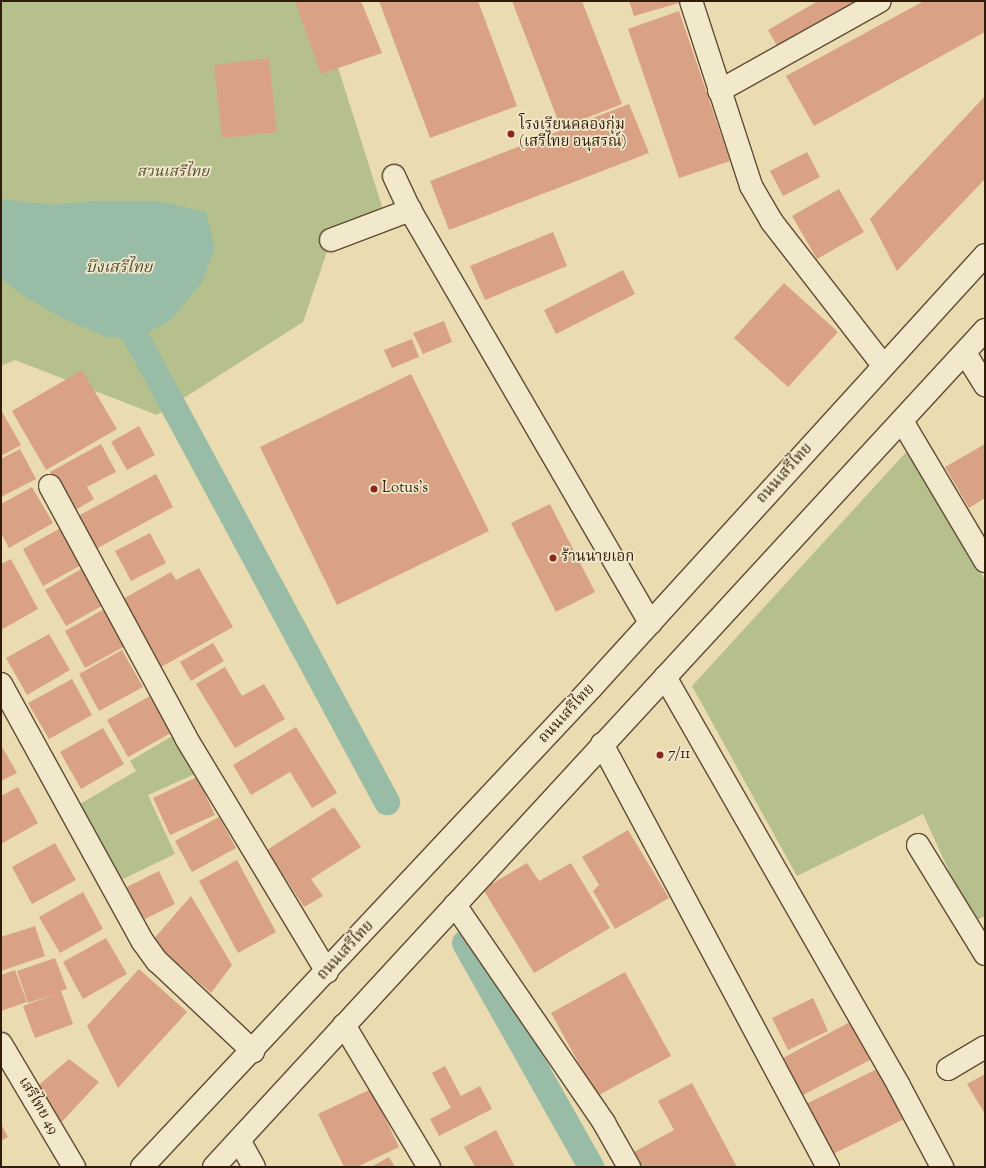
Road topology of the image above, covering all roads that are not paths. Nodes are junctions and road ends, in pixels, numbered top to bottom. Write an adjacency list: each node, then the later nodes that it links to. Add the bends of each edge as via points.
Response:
1 (691, 1): 3 (street)
2 (880, 1): 3 (street)
3 (719, 91): 10 (street, via 751,186 772,222)
4 (394, 176): 5 (street)
5 (410, 210): 6 (street); 15 (street)
6 (332, 240)
7 (985, 255): 10 (street, ถนนเสรีไทย)
8 (985, 330): 9 (street)
9 (965, 353): 11 (street); 12 (street)
10 (883, 365): 15 (street, ถนนเสรีไทย)
11 (985, 385)
12 (902, 422): 14 (street); 16 (street)
13 (50, 486): 22 (street, via 186,738)
14 (985, 561)
15 (650, 623): 22 (street, ถนนเสรีไทย)
16 (665, 677): 18 (street); 36 (street, via 899,1086)
17 (1, 684): 26 (street, via 144,942 157,961)
18 (602, 744): 20 (street); 35 (street)
19 (918, 845): 21 (street)
20 (454, 905): 23 (street); 34 (street, via 604,1123)
21 (985, 954)
22 (327, 972): 26 (street, ถนนเสรีไทย)
23 (344, 1025): 28 (street); 33 (street)
24 (1, 1044): 29 (street, เสรีไทย 49)
25 (985, 1048): 27 (street)
26 (253, 1051): 30 (street, ถนนเสรีไทย)
27 (948, 1069)
28 (239, 1140): 31 (street); 32 (street)
29 (74, 1167)
30 (142, 1167)
31 (214, 1167)
32 (254, 1167)
33 (429, 1167)
34 (629, 1167)
35 (828, 1167)
36 (942, 1167)

